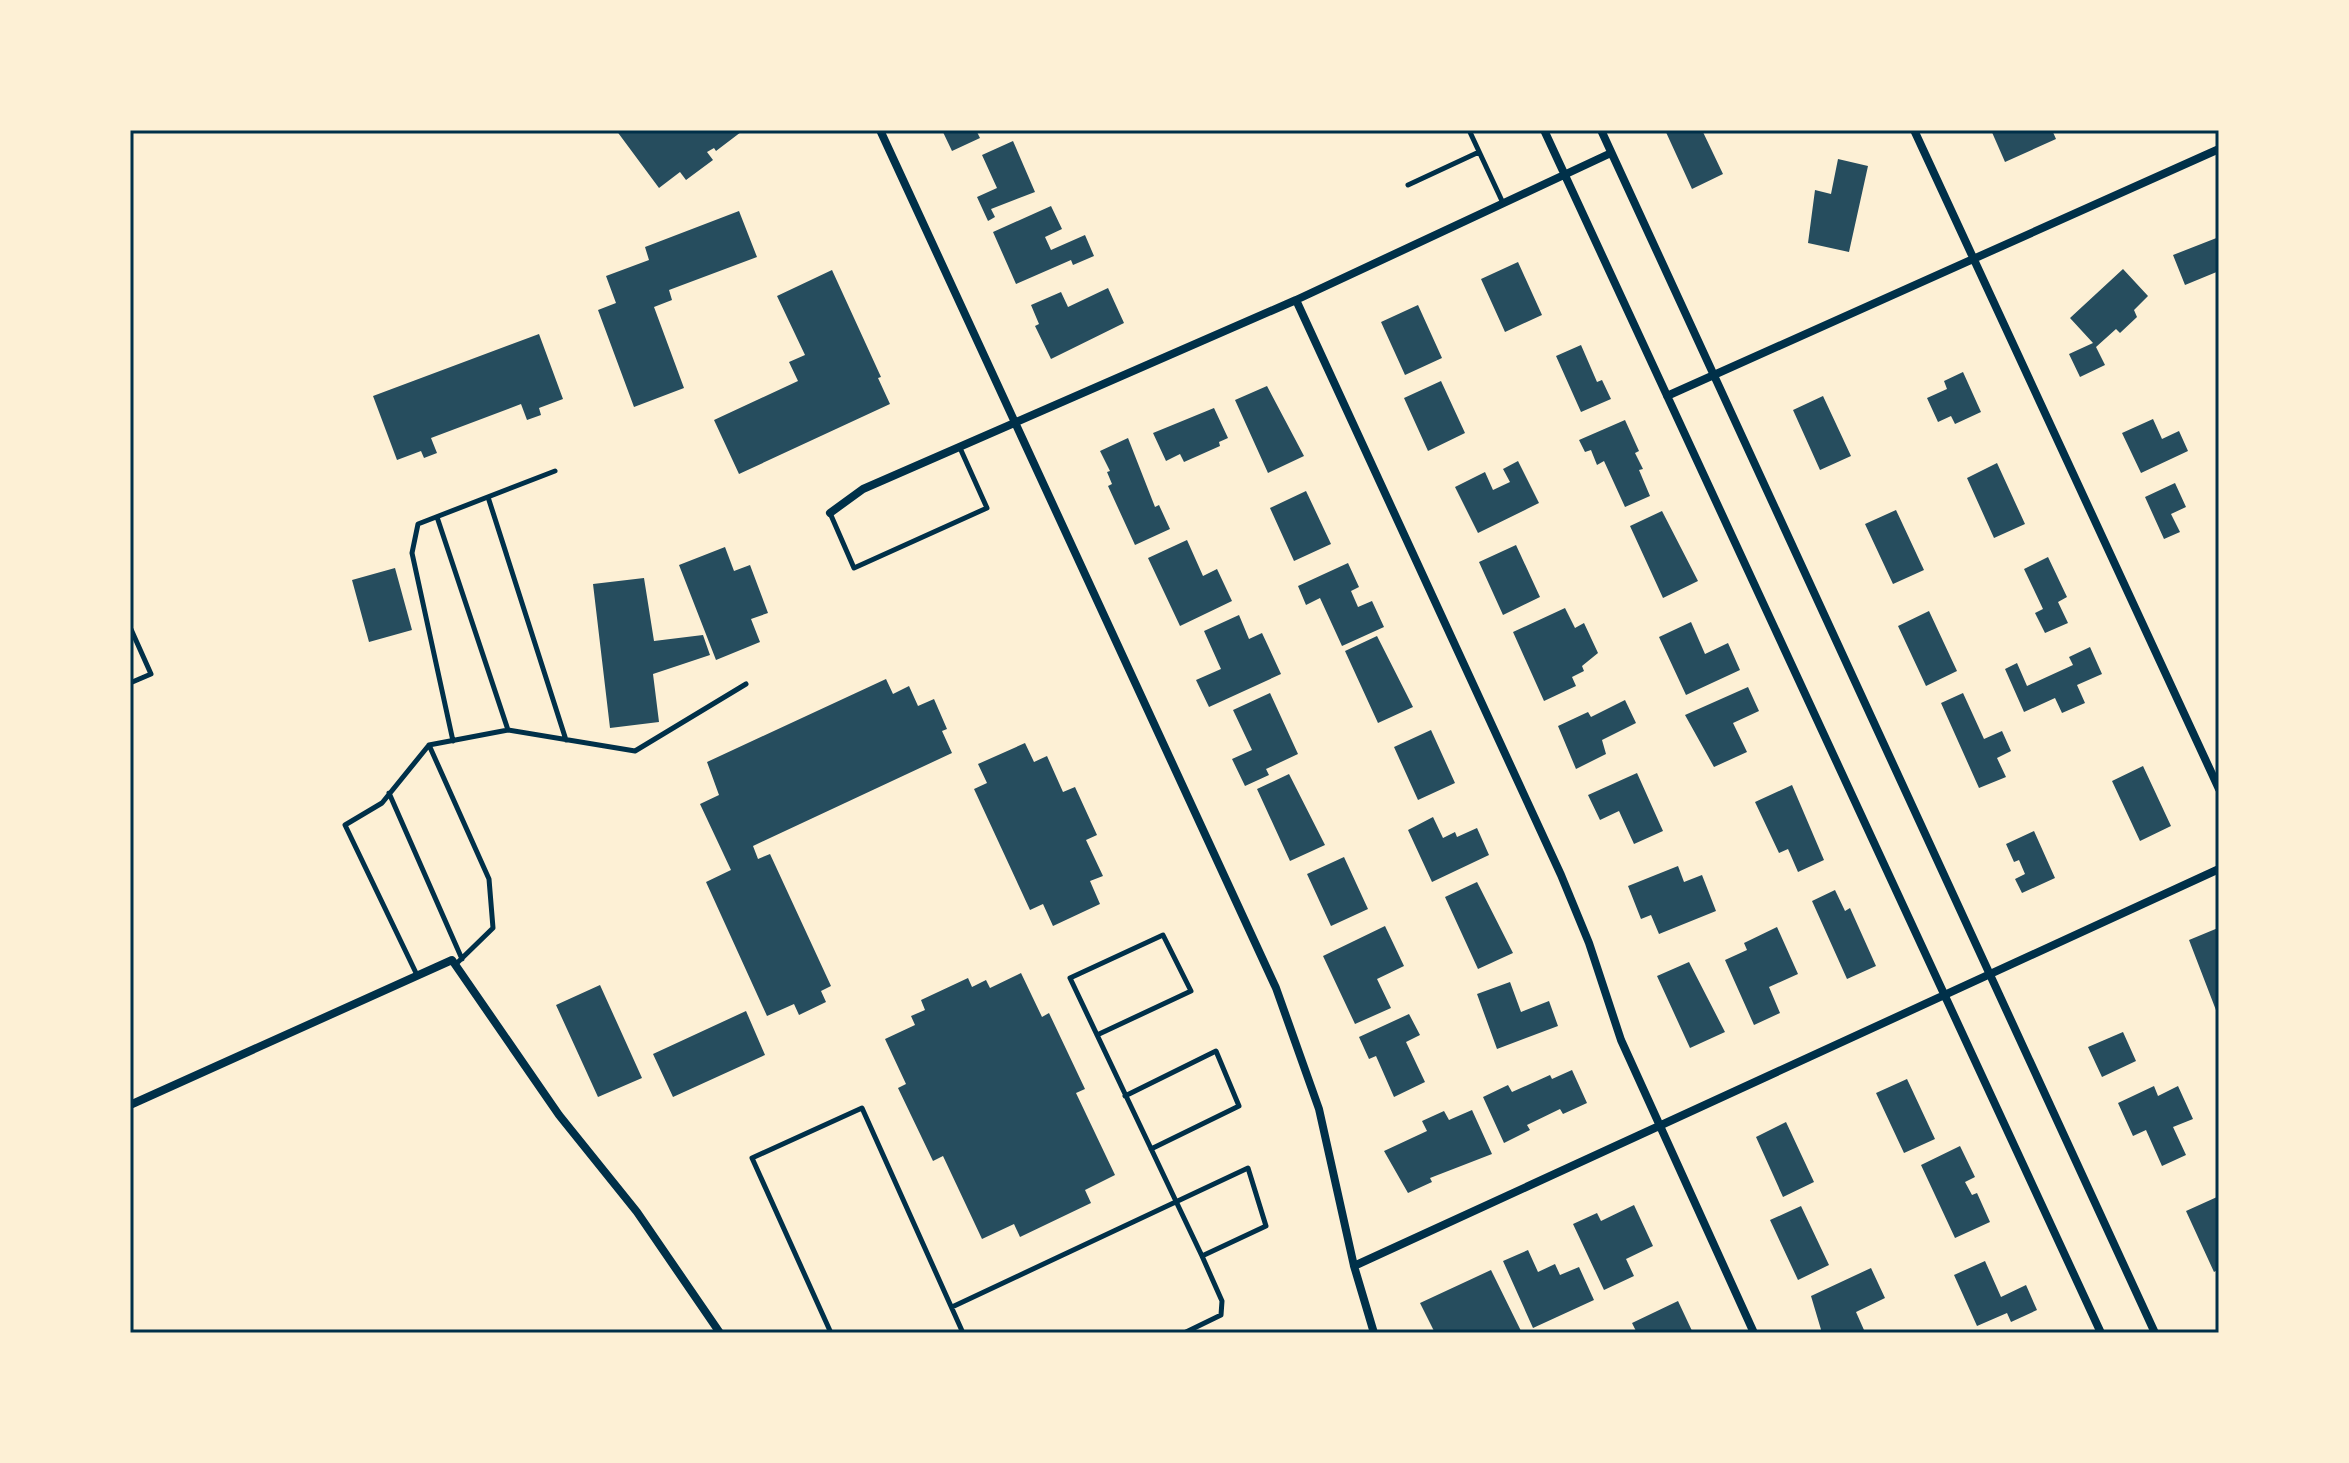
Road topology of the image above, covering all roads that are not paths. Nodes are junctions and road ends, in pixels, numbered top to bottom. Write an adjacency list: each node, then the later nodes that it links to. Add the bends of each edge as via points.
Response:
1 (880, 130): 16 (street)
2 (1469, 130): 7 (lane)
3 (1544, 130): 9 (street)
4 (1601, 130): 8 (street)
5 (1914, 130): 12 (street)
6 (2219, 149): 12 (street)
7 (1479, 152): 10 (lane); 11 (lane)
8 (1611, 153): 9 (street); 14 (street)
9 (1564, 175): 11 (street); 15 (street)
10 (1408, 185)
11 (1503, 203): 13 (street)
12 (1975, 259): 14 (street); 29 (street)
13 (1296, 300): 16 (street); 39 (street, via 1561,875)
14 (1714, 375): 15 (street); 34 (street)
15 (1667, 396): 35 (street)
16 (1017, 423): 17 (street); 43 (street, via 1297,1040 1319,1109)
17 (960, 448): 20 (street, via 863,489); 20 (lane, via 987,508 854,568)
18 (555, 471): 19 (lane)
19 (488, 497): 21 (lane); 27 (lane)
20 (830, 513)
21 (437, 517): 25 (lane); 26 (lane, via 418,524 412,553)
22 (130, 627): 23 (lane, via 151,674)
23 (130, 683)
24 (746, 684): 27 (lane, via 635,751)
25 (508, 730): 26 (lane); 27 (lane)
26 (453, 741): 28 (lane)
27 (566, 741)
28 (429, 745): 30 (lane); 32 (lane, via 489,879 493,928)
29 (2219, 789)
30 (389, 793): 32 (lane); 33 (lane, via 345,825)
31 (2219, 869): 34 (street)
32 (457, 961): 33 (street); 45 (street, via 559,1115 637,1212)
33 (417, 976): 38 (street)
34 (1991, 976): 35 (street); 52 (street)
35 (1946, 996): 39 (street); 51 (street)
36 (1097, 1035): 36 (lane, via 1070,978 1163,935 1191,991); 37 (lane)
37 (1125, 1096): 40 (lane); 40 (lane, via 1216,1051 1239,1106)
38 (130, 1105)
39 (1657, 1124): 43 (street); 50 (street)
40 (1151, 1149): 41 (lane)
41 (1175, 1202): 42 (lane); 42 (lane, via 1248,1168 1266,1226); 44 (lane)
42 (1202, 1256): 48 (lane, via 1222,1301 1221,1315)
43 (1354, 1266): 49 (street)
44 (952, 1307): 46 (lane, via 862,1108 752,1158); 47 (lane)
45 (720, 1333)
46 (831, 1333)
47 (963, 1333)
48 (1184, 1333)
49 (1374, 1333)
50 (1754, 1333)
51 (2101, 1333)
52 (2155, 1333)

